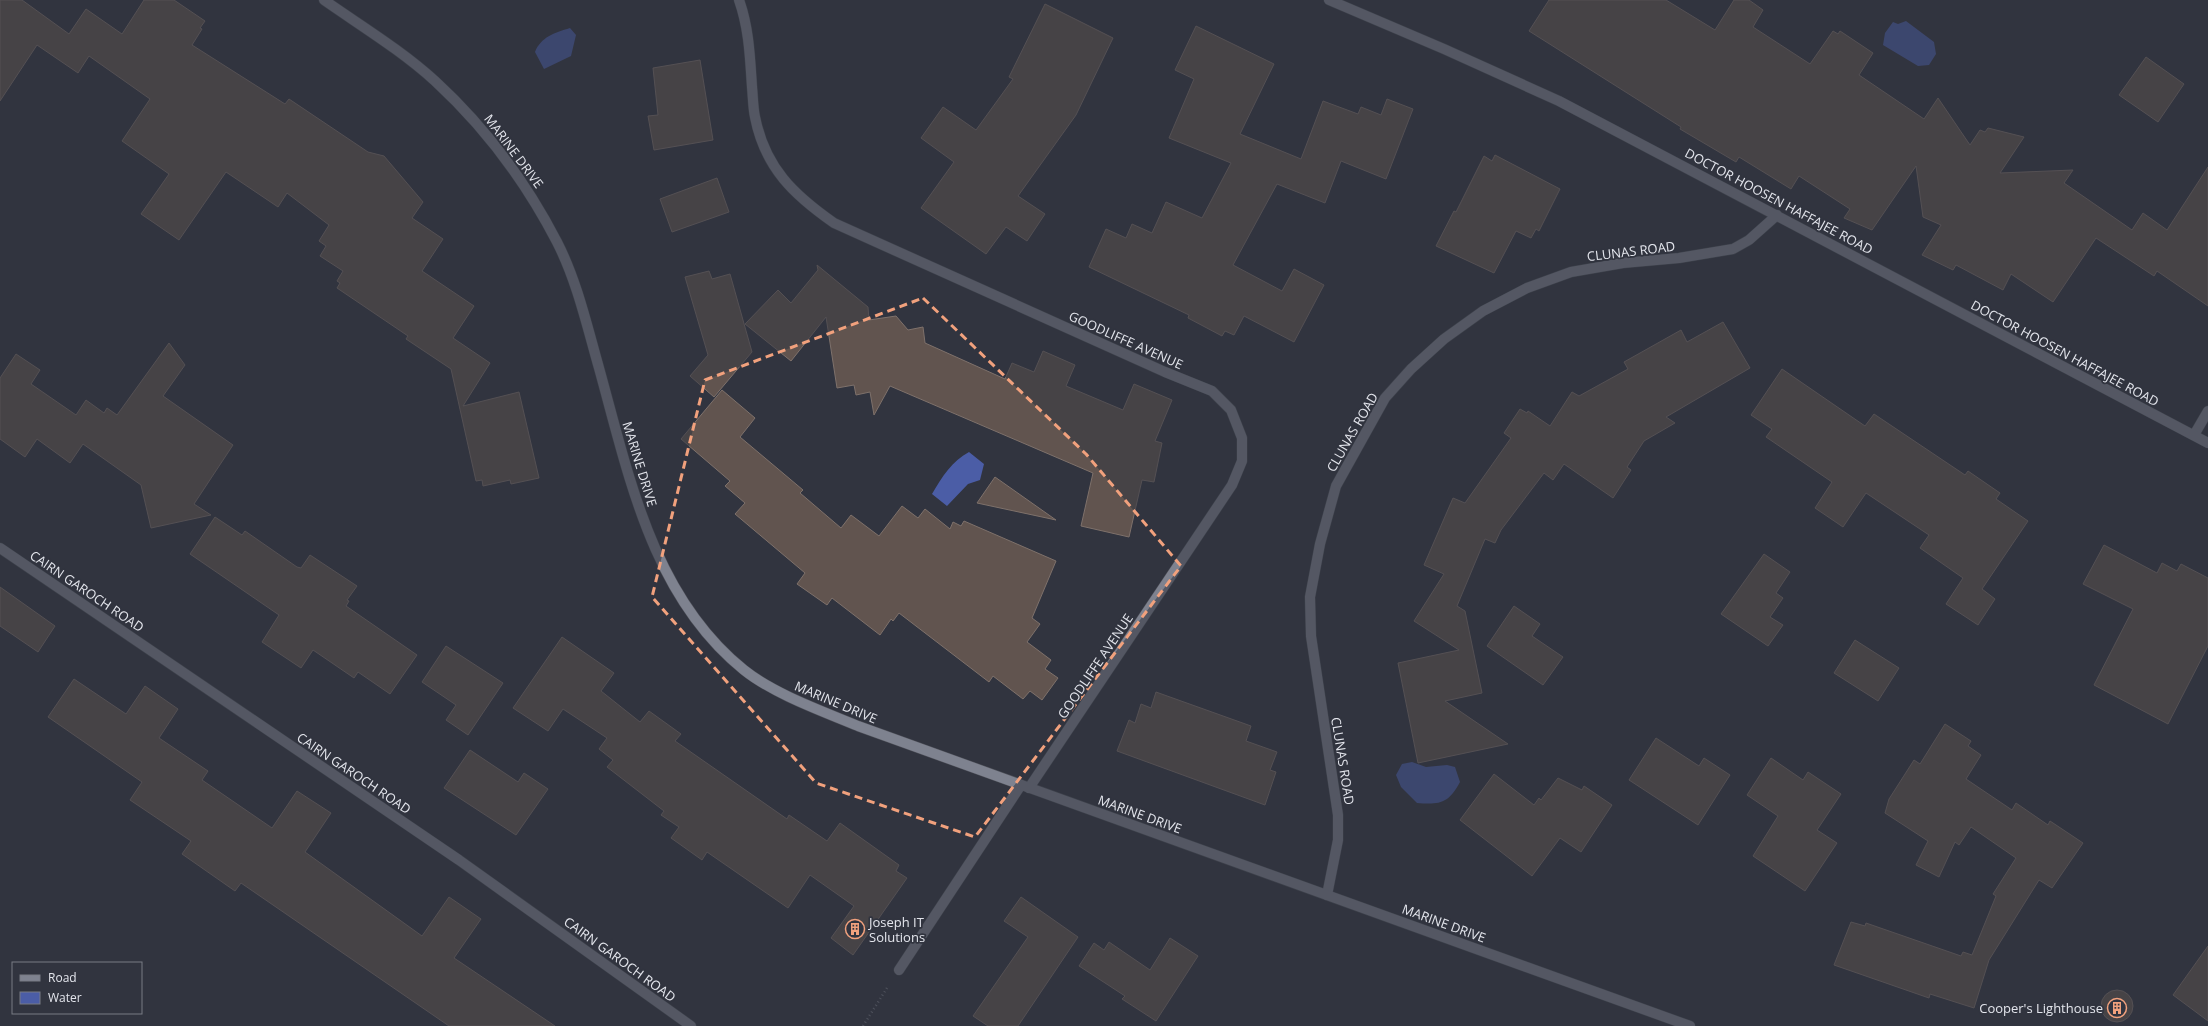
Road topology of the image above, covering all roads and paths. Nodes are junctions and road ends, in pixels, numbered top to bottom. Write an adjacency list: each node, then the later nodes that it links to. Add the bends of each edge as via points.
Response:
1 (324, 0): 9 (street, MARINE DRIVE, via 434,80 474,120 523,180 558,244 582,309 626,467 652,543 674,590 702,631 744,671 795,700 858,726)
2 (739, 0): 9 (street, GOODLIFFE AVENUE, via 749,44 755,117 768,160 787,185 808,205 834,224 1212,391 1231,410 1242,438 1242,461 1232,485)
3 (1330, 0): 4 (street, DOCTOR HOOSEN HAFFAJEE ROAD, via 1559,101)
4 (1777, 215): 6 (street, DOCTOR HOOSEN HAFFAJEE ROAD); 10 (street, CLUNAS ROAD, via 1749,240 1733,249 1571,272 1527,288 1483,311 1444,339 1411,369 1385,398 1336,486 1320,544 1310,597 1311,636 1338,815 1338,840)
5 (2208, 410): 6 (street)
6 (2194, 435): 7 (street, DOCTOR HOOSEN HAFFAJEE ROAD)
7 (2208, 442)
8 (0, 548): 12 (street, CAIRN GAROCH ROAD, via 459,860)
9 (1025, 786): 10 (street, MARINE DRIVE); 11 (street, GOODLIFFE AVENUE)
10 (1327, 895): 14 (street, MARINE DRIVE)
11 (899, 970): 13 (path)
12 (690, 1026)
13 (863, 1026)
14 (1690, 1026)

